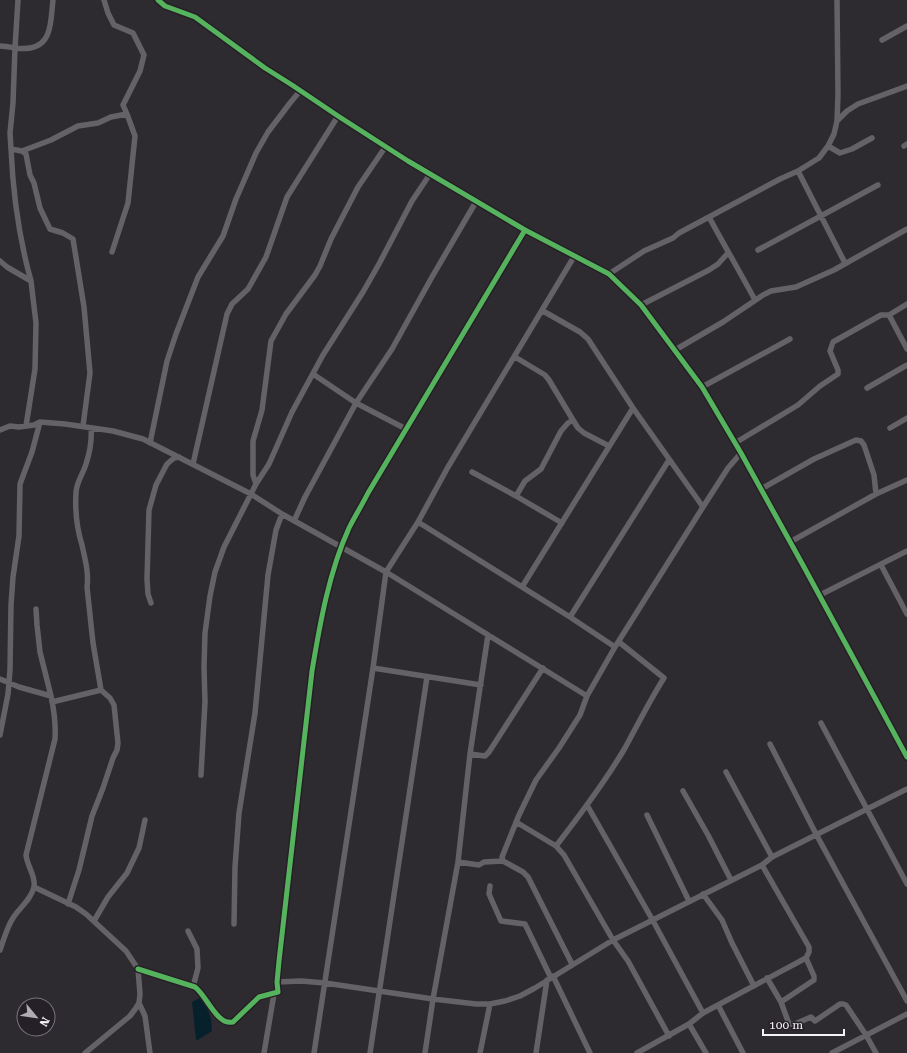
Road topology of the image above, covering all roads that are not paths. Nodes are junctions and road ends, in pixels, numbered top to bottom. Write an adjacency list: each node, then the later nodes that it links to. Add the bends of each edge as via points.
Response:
1 (18, 0): 9 (street)
2 (53, 0): 9 (street, via 47,38 35,46)
3 (104, 0): 12 (street, via 114,25 133,33 144,55 140,71 123,105)
4 (158, 0): 11 (street, via 165,6 195,17)
5 (837, 0): 14 (street)
6 (907, 26): 7 (street)
7 (882, 40)
8 (0, 46): 9 (street)
9 (14, 48): 18 (street)
10 (907, 86): 14 (street, via 858,104)
11 (300, 91): 13 (street); 60 (street, via 268,132 256,153 223,236 198,277 167,361)
12 (126, 114): 19 (street, via 78,126); 29 (street, via 135,136 128,203)
13 (338, 116): 16 (street); 66 (street, via 287,197 266,257 248,289 232,304 227,314)
14 (837, 121): 17 (street)
15 (872, 138): 17 (street, via 840,153)
16 (386, 146): 21 (street); 69 (street, via 358,187 330,239 315,275 286,314 271,341 262,410 253,441 253,475)
17 (828, 146): 20 (street, via 819,158)
18 (11, 149): 19 (street); 35 (street, via 13,188 23,255)
19 (22, 151): 55 (street, via 28,158 30,175 40,208 50,228 73,239 84,306 90,373)
20 (798, 171): 24 (street); 25 (street)
21 (430, 174): 23 (street); 46 (street)
22 (878, 185): 24 (street)
23 (477, 200): 27 (street); 49 (street, via 388,356)
24 (820, 216): 28 (street); 33 (street)
25 (709, 217): 30 (street); 34 (street, via 644,251)
26 (907, 229): 33 (street)
27 (525, 230): 31 (street); 58 (street)
28 (758, 250)
29 (112, 252)
30 (728, 253): 36 (street); 37 (street, via 708,270)
31 (575, 255): 34 (street); 39 (street)
32 (0, 261): 35 (street)
33 (845, 263): 36 (street, via 796,287 771,291)
34 (609, 274): 37 (street)
35 (31, 281): 54 (street, via 36,323 35,369)
36 (755, 300): 43 (street)
37 (641, 304): 43 (street)
38 (907, 304): 40 (street)
39 (542, 311): 44 (street); 50 (street, via 588,339)
40 (889, 315): 42 (street); 61 (street, via 881,315 833,342 830,352 838,374 798,405)
41 (790, 339): 47 (street)
42 (907, 349)
43 (676, 350): 47 (street)
44 (515, 357): 52 (street, via 545,375); 77 (street, via 448,467)
45 (907, 365): 48 (street)
46 (313, 374): 49 (street); 69 (street, via 292,412 269,464)
47 (702, 387): 61 (street)
48 (867, 388)
49 (356, 403): 58 (street); 76 (street)
50 (633, 408): 62 (street); 65 (street)
51 (907, 418): 57 (street)
52 (573, 420): 62 (street, via 584,433); 73 (street, via 561,431 541,469 525,481)
53 (40, 422): 54 (street); 55 (street); 97 (street, via 20,484 19,536 11,605)
54 (26, 426): 59 (street, via 10,426)
55 (83, 426): 56 (street)
56 (91, 428): 60 (street, via 118,432); 99 (street, via 92,440 76,491 76,508 85,556 93,643)
57 (890, 428)
58 (406, 429): 80 (street, via 364,500)
59 (0, 430)
60 (150, 442): 64 (street)
61 (735, 443): 63 (street)
62 (609, 446): 78 (street)
63 (741, 453): 70 (street); 74 (street)
64 (179, 457): 66 (street); 86 (street, via 167,464 156,485 149,510 147,579)
65 (669, 460): 74 (street); 89 (street)
66 (193, 464): 71 (street)
67 (472, 472): 73 (street)
68 (907, 480): 72 (street)
69 (256, 484): 71 (street)
70 (761, 489): 72 (street, via 814,459 856,440 864,444 874,475); 79 (street)
71 (251, 494): 75 (street); 109 (street, via 224,547 210,596 205,633)
72 (876, 494): 79 (street)
73 (516, 496): 78 (street)
74 (703, 507): 91 (street)
75 (282, 514): 76 (street); 132 (street, via 276,530 268,575 255,713 239,814)
76 (294, 521): 80 (street)
77 (418, 522): 83 (street); 84 (street)
78 (562, 523): 84 (street)
79 (790, 542): 85 (street)
80 (342, 547): 83 (street); 141 (street, via 326,604 312,671)
81 (907, 551): 82 (street)
82 (881, 565): 85 (street); 88 (street)
83 (386, 572): 90 (street); 93 (street)
84 (522, 587): 89 (street)
85 (820, 595): 107 (street)
86 (151, 603)
87 (36, 609): 100 (street, via 40,652)
88 (907, 614)
89 (570, 617): 92 (street)
90 (488, 635): 94 (street); 98 (street)
91 (619, 642): 92 (street); 112 (street, via 664,678 625,747)
92 (615, 647): 101 (street)
93 (373, 668): 95 (street); 142 (street)
94 (543, 668): 101 (street); 106 (street, via 489,752 485,756)
95 (427, 678): 98 (street); 145 (street)
96 (0, 679): 97 (street)
97 (9, 683): 100 (street); 104 (street)
98 (481, 685): 106 (street)
99 (101, 690): 102 (street); 129 (street, via 114,705 117,750 92,816)
100 (51, 696): 102 (street)
101 (587, 696): 116 (street, via 580,715 536,780)
102 (52, 702): 126 (street, via 56,724 55,739 26,855)
103 (821, 723): 113 (street)
104 (0, 735)
105 (770, 744): 117 (street)
106 (470, 754): 121 (street)
107 (907, 757)
108 (726, 772): 119 (street)
109 (201, 775)
110 (907, 789): 113 (street)
111 (683, 791): 123 (street)
112 (587, 805): 118 (street); 130 (street)
113 (867, 810): 117 (street); 124 (street)
114 (647, 815): 128 (street)
115 (146, 820): 131 (street, via 139,848 126,873)
116 (516, 822): 118 (street); 120 (street, via 502,857)
117 (816, 834): 119 (street); 148 (street)
118 (556, 846): 134 (street, via 564,855)
119 (772, 857): 122 (street)
120 (503, 861): 121 (street, via 484,862 479,865); 137 (street, via 526,874)
121 (458, 862): 147 (street)
122 (762, 865): 123 (street); 136 (street, via 809,947)
123 (731, 880): 127 (street)
124 (907, 884)
125 (490, 886): 139 (street, via 489,894 502,921 525,924)
126 (34, 887): 129 (street); 135 (street, via 11,920)
127 (703, 894): 128 (street); 143 (street)
128 (689, 901): 130 (street)
129 (68, 904): 131 (street)
130 (652, 919): 134 (street); 153 (street)
131 (94, 921): 138 (street, via 126,951)
132 (234, 924)
133 (188, 931): 144 (street, via 197,948 198,968)
134 (613, 940): 137 (street); 157 (street, via 628,961)
135 (0, 950)
136 (806, 958): 140 (street); 149 (street, via 814,980)
137 (572, 964): 139 (street)
138 (138, 969): 144 (street); 150 (street)
139 (550, 978): 151 (street, via 520,996); 165 (street); 166 (street)
140 (767, 978): 143 (street); 149 (street)
141 (277, 982): 142 (street); 146 (street, via 278,992)
142 (325, 982): 145 (street); 161 (street)
143 (754, 986): 152 (street)
144 (193, 987): 146 (street, via 200,991 221,1020 229,1023 260,997)
145 (379, 991): 147 (street); 162 (street)
146 (274, 994): 160 (street)
147 (433, 999): 151 (street); 163 (street)
148 (907, 1001)
149 (780, 1002): 156 (street, via 789,1024 795,1024 811,1016 815,1021 840,1004 846,1005)
150 (139, 1003): 158 (street, via 130,1016); 159 (street, via 145,1016)
151 (490, 1004): 164 (street)
152 (718, 1005): 153 (street); 169 (street)
153 (703, 1013): 155 (street)
154 (907, 1014): 156 (street)
155 (689, 1024): 157 (street); 168 (street)
156 (866, 1035): 170 (street); 171 (street)
157 (669, 1036): 167 (street)
158 (85, 1053)
159 (150, 1053)
160 (264, 1053)
161 (314, 1053)
162 (370, 1053)
163 (425, 1053)
164 (480, 1053)
165 (536, 1053)
166 (590, 1053)
167 (637, 1053)
168 (706, 1053)
169 (743, 1053)
170 (832, 1053)
171 (876, 1053)

